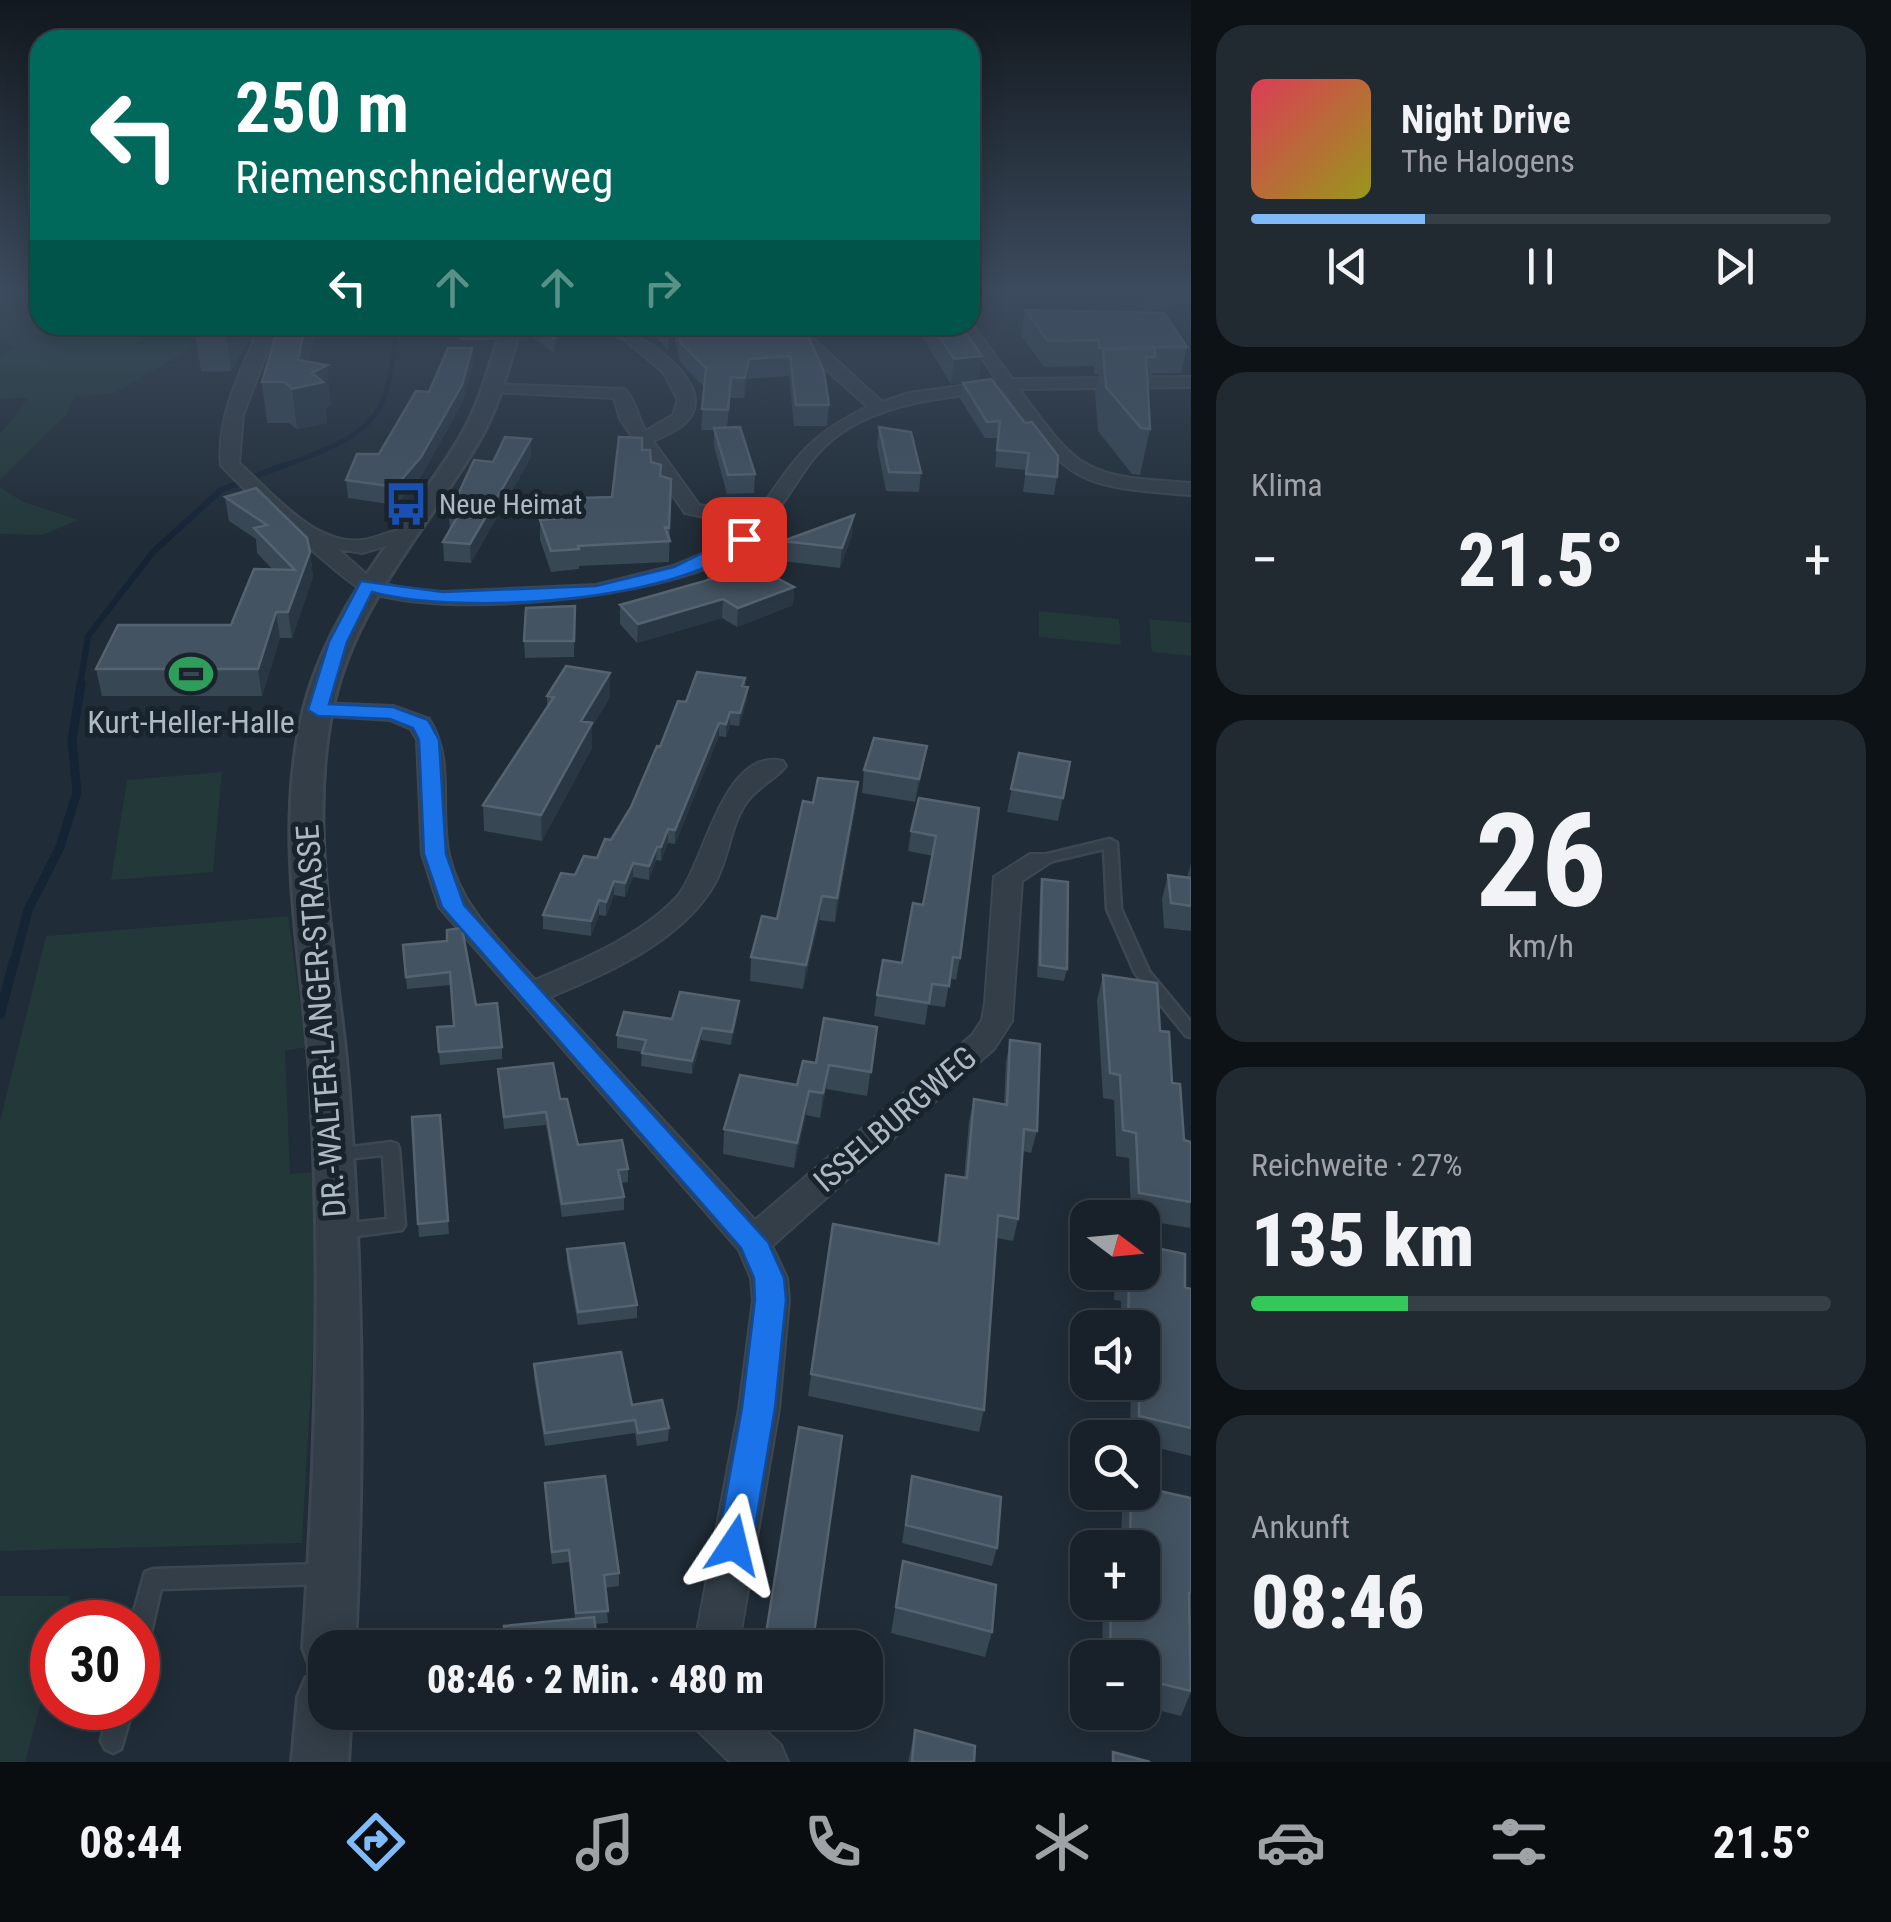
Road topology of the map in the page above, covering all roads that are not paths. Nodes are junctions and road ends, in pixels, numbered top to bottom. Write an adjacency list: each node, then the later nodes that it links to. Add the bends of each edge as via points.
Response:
1 (250, 376): 14 (street, via 227,455 243,479)
2 (495, 376): 8 (street)
3 (674, 376): 10 (street, via 686,408)
4 (843, 376): 9 (street)
5 (1004, 376): 7 (street)
6 (1191, 382): 7 (street)
7 (1009, 384): 9 (street); 11 (street, via 1078,470)
8 (491, 387): 10 (street, via 618,393); 13 (street, via 470,437)
9 (879, 408): 12 (street, via 837,428 807,455)
10 (646, 438): 12 (street, via 696,511)
11 (1191, 489)
12 (761, 521): 15 (street, via 726,551 680,571 596,591 443,598)
13 (402, 535): 14 (street, via 362,547); 15 (street)
14 (316, 540): 15 (street)
15 (367, 585): 16 (street, DR.-WALTER-LANGER-STRASSE, via 338,642)
16 (318, 710): 19 (street, via 393,713 421,724 429,740 435,854 453,907); 21 (street, DR.-WALTER-LANGER-STRASSE, via 304,836)
17 (774, 766): 19 (street, via 732,798 707,872 690,900 578,976)
18 (1040, 860): 20 (lane, ISSELBURGWEG, via 1110,843 1114,908 1142,973); 23 (street, ISSELBURGWEG, via 1008,877 1000,1003 983,1042)
19 (531, 994): 23 (street)
20 (1191, 1032)
21 (334, 1154): 22 (street, DR.-WALTER-LANGER-STRASSE); 22 (lane, via 391,1148 396,1225)
22 (336, 1231): 24 (street, DR.-WALTER-LANGER-STRASSE)
23 (754, 1242): 27 (street, via 770,1300 759,1408)
24 (334, 1574): 25 (lane, via 153,1578); 26 (street, DR.-WALTER-LANGER-STRASSE)
25 (148, 1600)
26 (330, 1630)
27 (719, 1630)
28 (116, 1730): 31 (lane)
29 (322, 1730): 32 (street)
30 (730, 1730): 33 (street)
31 (113, 1742)
32 (320, 1762)
33 (764, 1762)

